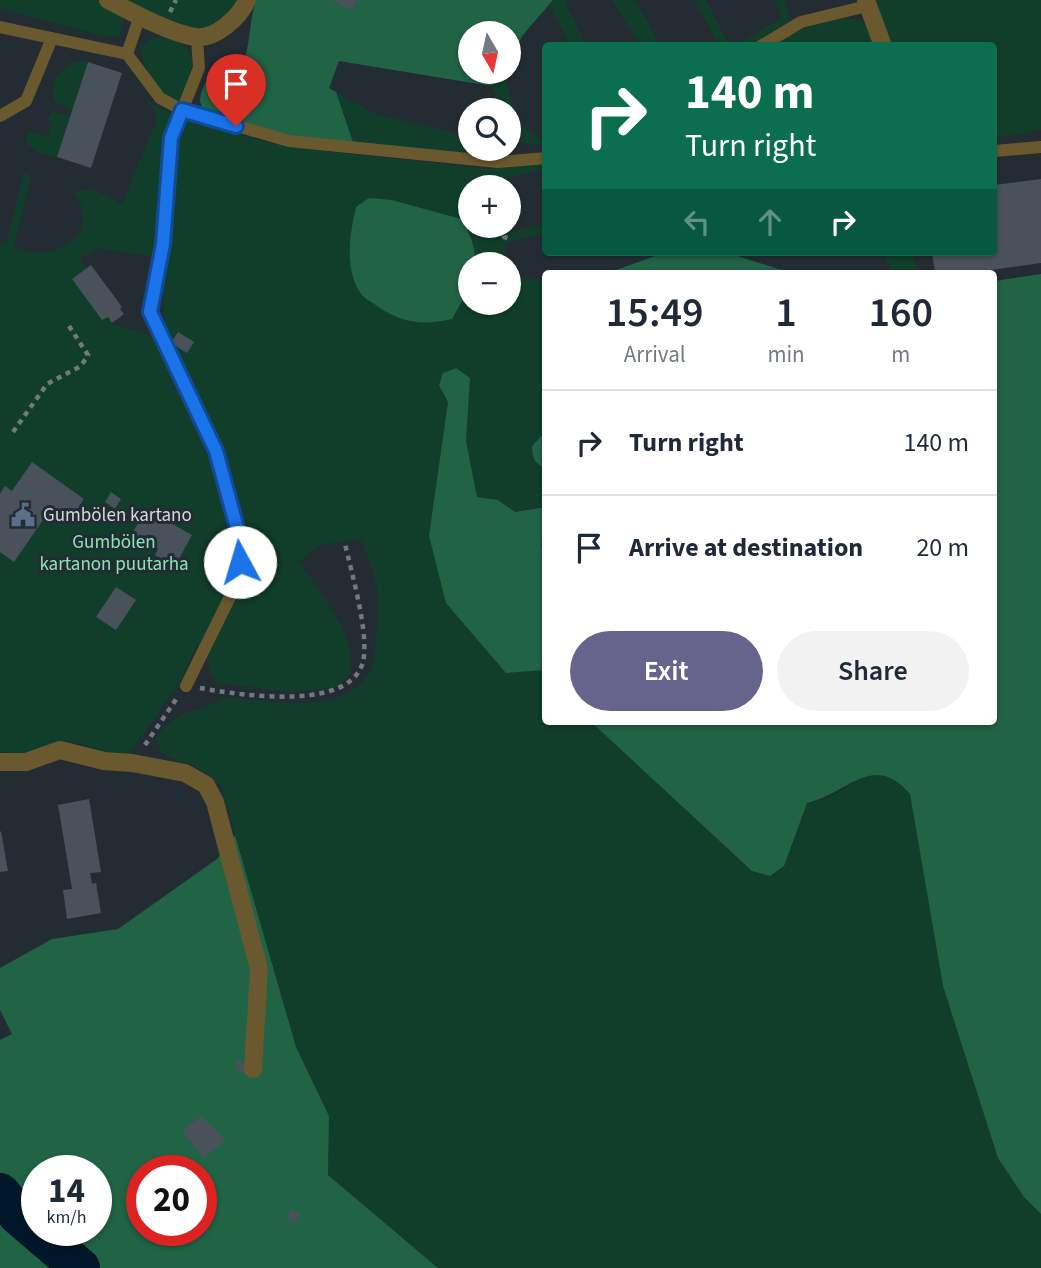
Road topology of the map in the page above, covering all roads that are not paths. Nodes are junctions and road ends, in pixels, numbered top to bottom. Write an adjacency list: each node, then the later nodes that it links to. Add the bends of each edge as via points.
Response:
1 (108, 0): 4 (street)
2 (247, 0): 7 (street, via 232,21)
3 (867, 3): 8 (lane, via 801,22); 9 (street)
4 (140, 16): 7 (street); 10 (lane)
5 (0, 27): 6 (lane)
6 (52, 38): 10 (lane); 12 (lane, via 26,101)
7 (197, 38): 11 (lane, via 200,68)
8 (768, 42)
9 (882, 42)
10 (127, 54): 11 (lane, via 160,98)
11 (182, 110): 15 (lane, via 289,141 498,162); 16 (lane, via 171,138 163,244 150,312 216,451 237,528 240,562 230,597)
12 (0, 116)
13 (1041, 147): 14 (lane)
14 (997, 151)
15 (542, 158)
16 (186, 686)
17 (0, 762): 18 (street, via 26,762 60,750 185,774 206,785 215,802 260,969)
18 (253, 1069)

